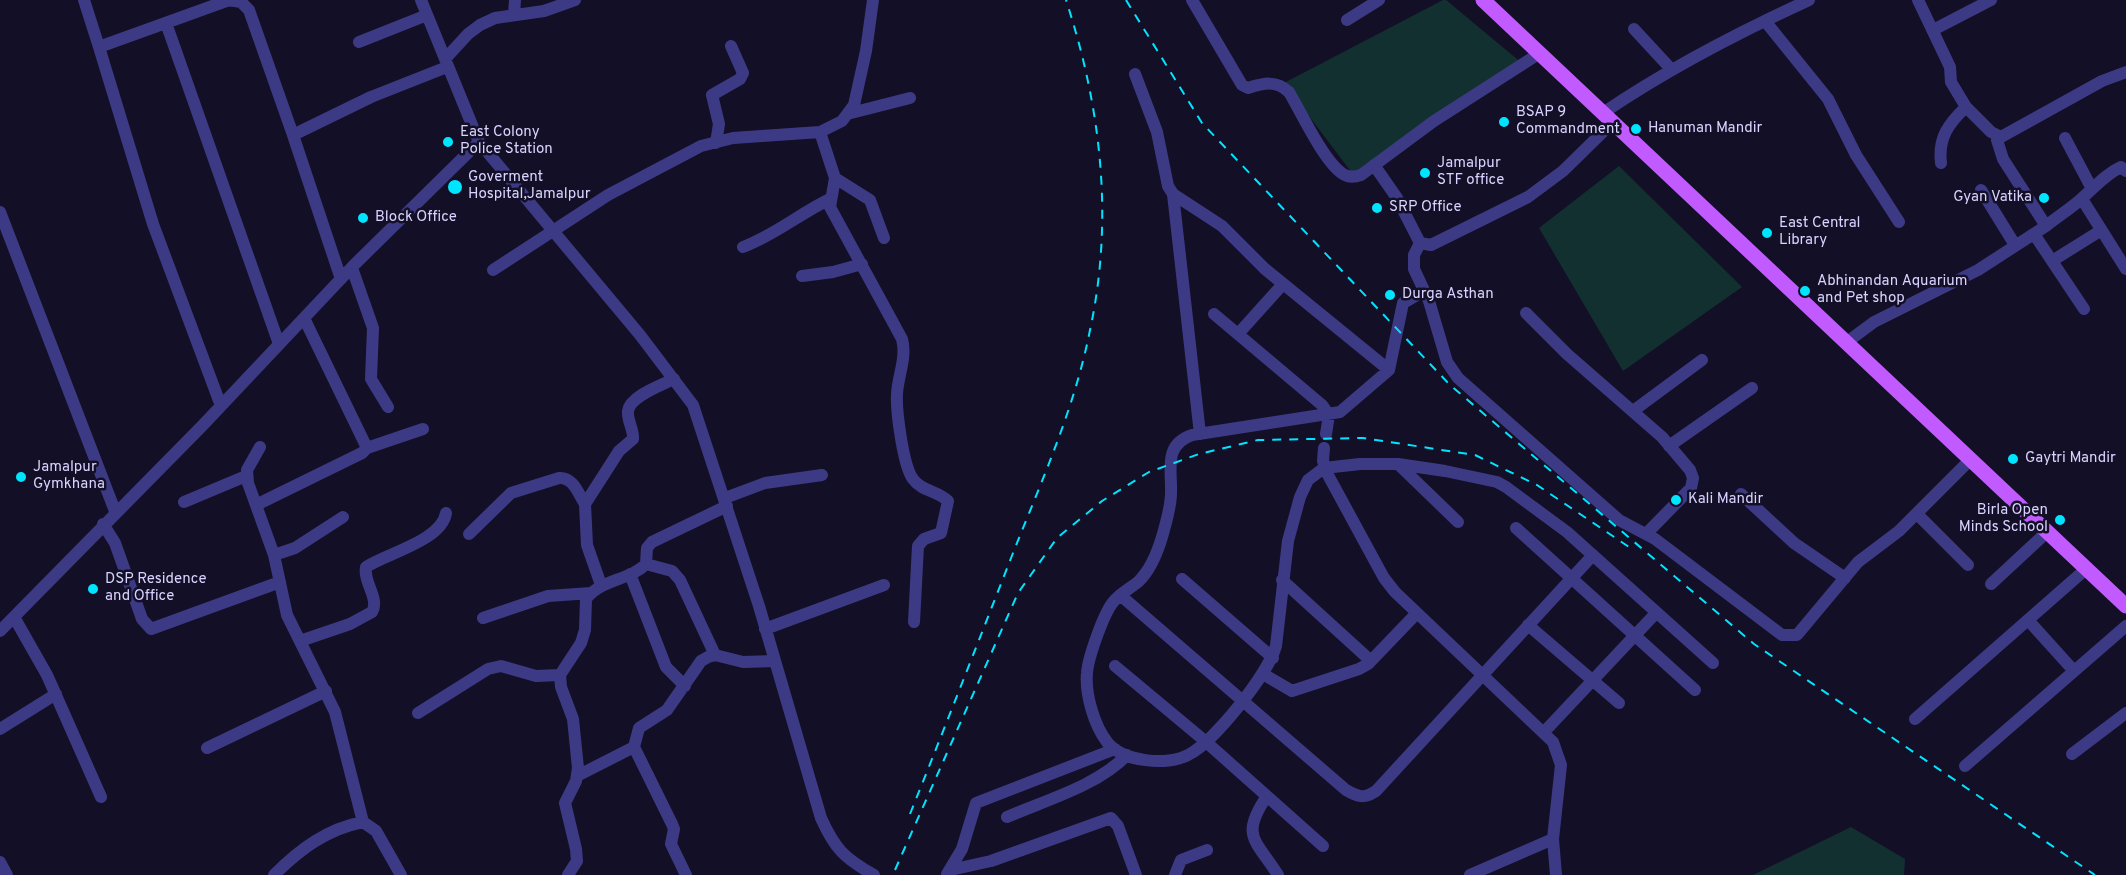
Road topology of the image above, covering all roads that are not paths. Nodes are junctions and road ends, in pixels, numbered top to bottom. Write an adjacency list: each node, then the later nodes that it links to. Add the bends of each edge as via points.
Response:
1 (84, 0): 21 (street)
2 (421, 0): 12 (street)
3 (515, 0): 13 (street)
4 (575, 0): 13 (street, via 543,11)
5 (873, 0): 29 (street)
6 (1192, 0): 38 (street, via 1245,87 1282,86 1289,92 1342,174 1355,177)
7 (1379, 0): 14 (street)
8 (1483, 0): 22 (main road)
9 (1809, 0): 15 (street)
10 (1917, 0): 18 (street)
11 (1991, 0): 18 (street)
12 (427, 15): 19 (street); 23 (street)
13 (514, 15): 23 (street, via 480,25)
14 (1347, 20)
15 (1765, 21): 24 (street); 47 (street, via 1828,99 1856,155)
16 (166, 23): 21 (street); 32 (street, via 229,0 246,6); 71 (street)
17 (1634, 29): 24 (street)
18 (1933, 30): 28 (street, via 1950,67 1951,82)
19 (359, 42)
20 (731, 46): 36 (street, via 743,73 740,80 712,95 719,124)
21 (99, 47): 76 (street, via 153,224)
22 (1532, 58): 30 (main road); 38 (street)
23 (446, 63): 32 (street); 35 (street)
24 (1671, 69): 30 (street)
25 (2126, 72): 33 (street, via 2102,81)
26 (1135, 74): 43 (street, via 1157,132)
27 (910, 98): 29 (street)
28 (1966, 107): 33 (street); 37 (street, via 1942,138)
29 (851, 113): 31 (street)
30 (1608, 117): 53 (street, via 1563,171 1528,197 1431,245); 70 (main road)
31 (820, 132): 36 (street, via 733,138); 40 (street)
32 (293, 135): 62 (street)
33 (2001, 137): 48 (street, via 1997,140 2003,159)
34 (2065, 138): 41 (street)
35 (479, 142): 49 (street); 58 (street)
36 (716, 143): 49 (street, via 682,154)
37 (1941, 164)
38 (1374, 165): 53 (street, via 1397,198)
39 (2124, 167): 41 (street)
40 (835, 178): 44 (street); 52 (street, via 870,200)
41 (2091, 187): 45 (street)
42 (1981, 190): 54 (street)
43 (1173, 194): 63 (street, via 1222,226); 81 (street)
44 (830, 199): 55 (street, via 800,214 772,236); 57 (street, via 832,213)
45 (2082, 199): 48 (street); 50 (street)
46 (0, 212): 97 (street)
47 (1899, 222)
48 (2046, 226): 51 (street)
49 (552, 230): 60 (street); 74 (street)
50 (2100, 231): 56 (street); 59 (street)
51 (2034, 234): 54 (street); 56 (street)
52 (884, 238)
53 (1420, 243): 64 (street, via 1414,255 1414,269)
54 (2015, 244): 70 (street, via 1969,275 1874,321)
55 (743, 247)
56 (2052, 261): 65 (street)
57 (862, 264): 61 (street); 128 (street, via 904,346 897,406 909,472 920,486 948,501 941,533 924,539 918,546)
58 (352, 268): 62 (street); 77 (street, via 373,327 371,379)
59 (2126, 269)
60 (493, 270)
61 (802, 276)
62 (341, 279): 68 (street)
63 (1283, 284): 69 (street); 73 (street)
64 (1424, 291): 73 (street, via 1403,303); 106 (street, via 1447,362 1458,378 1619,520)
65 (2084, 309)
66 (1526, 313): 78 (street)
67 (1214, 314): 69 (street)
68 (304, 318): 71 (street); 85 (street)
69 (1238, 334): 79 (street)
70 (1847, 342): 87 (main road)
71 (279, 344): 76 (street)
72 (1702, 360): 78 (street)
73 (1389, 370): 79 (street, via 1350,405)
74 (674, 378): 94 (street, via 698,416); 95 (street, via 630,406 633,439 619,451)
75 (1752, 388): 83 (street)
76 (221, 405): 97 (street)
77 (387, 407)
78 (1633, 411): 83 (street)
79 (1329, 415): 81 (street); 82 (street)
80 (423, 429): 85 (street)
81 (1200, 434): 121 (street, via 1184,438 1169,458 1171,497 1158,553 1139,581)
82 (1326, 434)
83 (1670, 446): 106 (street, via 1690,470 1693,483)
84 (260, 447): 91 (street)
85 (367, 448): 96 (street)
86 (1324, 448): 89 (street)
87 (1970, 460): 99 (street); 104 (main road)
88 (1398, 464): 89 (street); 101 (street); 108 (street, via 1497,482)
89 (1324, 468): 116 (street, via 1308,480 1300,497); 124 (street, via 1384,578)
90 (822, 475): 94 (street, via 765,483)
91 (246, 476): 93 (street); 96 (street)
92 (1741, 494): 113 (street, via 1786,536)
93 (184, 502)
94 (726, 502): 109 (street, via 652,543 647,548); 131 (street)
95 (585, 504): 105 (street, via 571,482 559,478 511,493); 120 (street, via 587,545)
96 (256, 505): 107 (street)
97 (116, 511): 102 (street)
98 (446, 513): 134 (street, via 433,533 366,567 374,603 372,612)
99 (1917, 514): 110 (street); 113 (street, via 1883,545 1863,557)
100 (343, 517): 107 (street, via 295,548)
101 (1458, 522)
102 (103, 524): 117 (street, via 115,543 142,619 151,629); 125 (street)
103 (1516, 528): 115 (street)
104 (2047, 532): 111 (main road); 118 (street)
105 (469, 534)
106 (1646, 534): 113 (street, via 1790,638 1804,628)
107 (274, 555): 117 (street)
108 (1593, 555): 115 (street); 123 (street)
109 (646, 564): 112 (street); 135 (street, via 672,571 680,580)
110 (1968, 565)
111 (2086, 569): 122 (main road); 127 (street)
112 (630, 574): 120 (street); 146 (street, via 666,667)
113 (1845, 578)
114 (1182, 579): 136 (street)
115 (1571, 579): 129 (street); 133 (street)
116 (1282, 580): 136 (street); 138 (street)
117 (280, 582): 134 (street, via 287,615)
118 (1991, 584)
119 (884, 585): 131 (street)
120 (596, 589): 126 (street, via 548,596); 143 (street, via 586,599 581,643)
121 (1120, 595): 150 (street); 160 (street, via 1109,607 1087,670 1089,699 1101,731)
122 (2126, 606)
123 (1656, 612): 133 (street); 139 (street)
124 (1416, 614): 138 (street); 144 (street)
125 (14, 616): 132 (street); 149 (street)
126 (483, 618)
127 (2028, 620): 141 (street); 154 (street)
128 (914, 622)
129 (1528, 625): 144 (street); 145 (street)
130 (2126, 626): 141 (street)
131 (765, 629): 137 (street)
132 (0, 631)
133 (1634, 637): 145 (street); 147 (street)
134 (300, 641): 148 (street)
135 (715, 655): 137 (street, via 743,662); 146 (street, via 701,661)
136 (1273, 658): 142 (street)
137 (775, 661): 180 (street, via 821,818 844,857)
138 (1371, 661): 142 (street, via 1359,669 1292,691)
139 (1713, 663)
140 (1114, 666): 157 (street)
141 (2074, 671): 163 (street)
142 (1263, 674): 150 (street)
143 (560, 675): 152 (street, via 536,676 501,666 489,669); 164 (street, via 573,719)
144 (1482, 675): 150 (street, via 1367,797 1346,790); 156 (street)
145 (1592, 681): 151 (street); 156 (street)
146 (685, 686): 158 (street, via 667,710 639,728)
147 (1695, 690)
148 (326, 691): 159 (street); 168 (street, via 345,744)
149 (56, 694): 155 (street); 166 (street)
150 (1241, 701): 157 (street)
151 (1619, 703)
152 (418, 712)
153 (2126, 713): 162 (street)
154 (1915, 719)
155 (0, 729)
156 (1545, 732): 169 (street, via 1561,765)
157 (1205, 741): 161 (street, via 1175,760); 165 (street)
158 (634, 747): 164 (street); 179 (street, via 672,824 671,844)
159 (207, 748)
160 (1115, 749): 161 (street); 173 (street, via 976,803 962,849)
161 (1127, 754): 167 (street, via 1119,764 1088,782)
162 (2072, 754)
163 (1965, 766)
164 (578, 777): 178 (street, via 565,803 577,861)
165 (1267, 796): 170 (street); 183 (street, via 1253,817 1252,832)
166 (101, 797)
167 (1007, 817)
168 (363, 822): 176 (street, via 346,825 314,840); 177 (street, via 376,831)
169 (1553, 838): 174 (street); 184 (street)
170 (1323, 846)
171 (1207, 850): 182 (street, via 1181,860)
172 (0, 862): 175 (street)
173 (948, 872): 181 (street, via 991,861 1111,818 1118,826)
174 (1559, 874)
175 (7, 875)
176 (274, 875)
177 (401, 875)
178 (568, 875)
179 (686, 875)
180 (874, 875)
181 (1136, 875)
182 (1175, 875)
183 (1278, 875)
184 (1470, 875)

